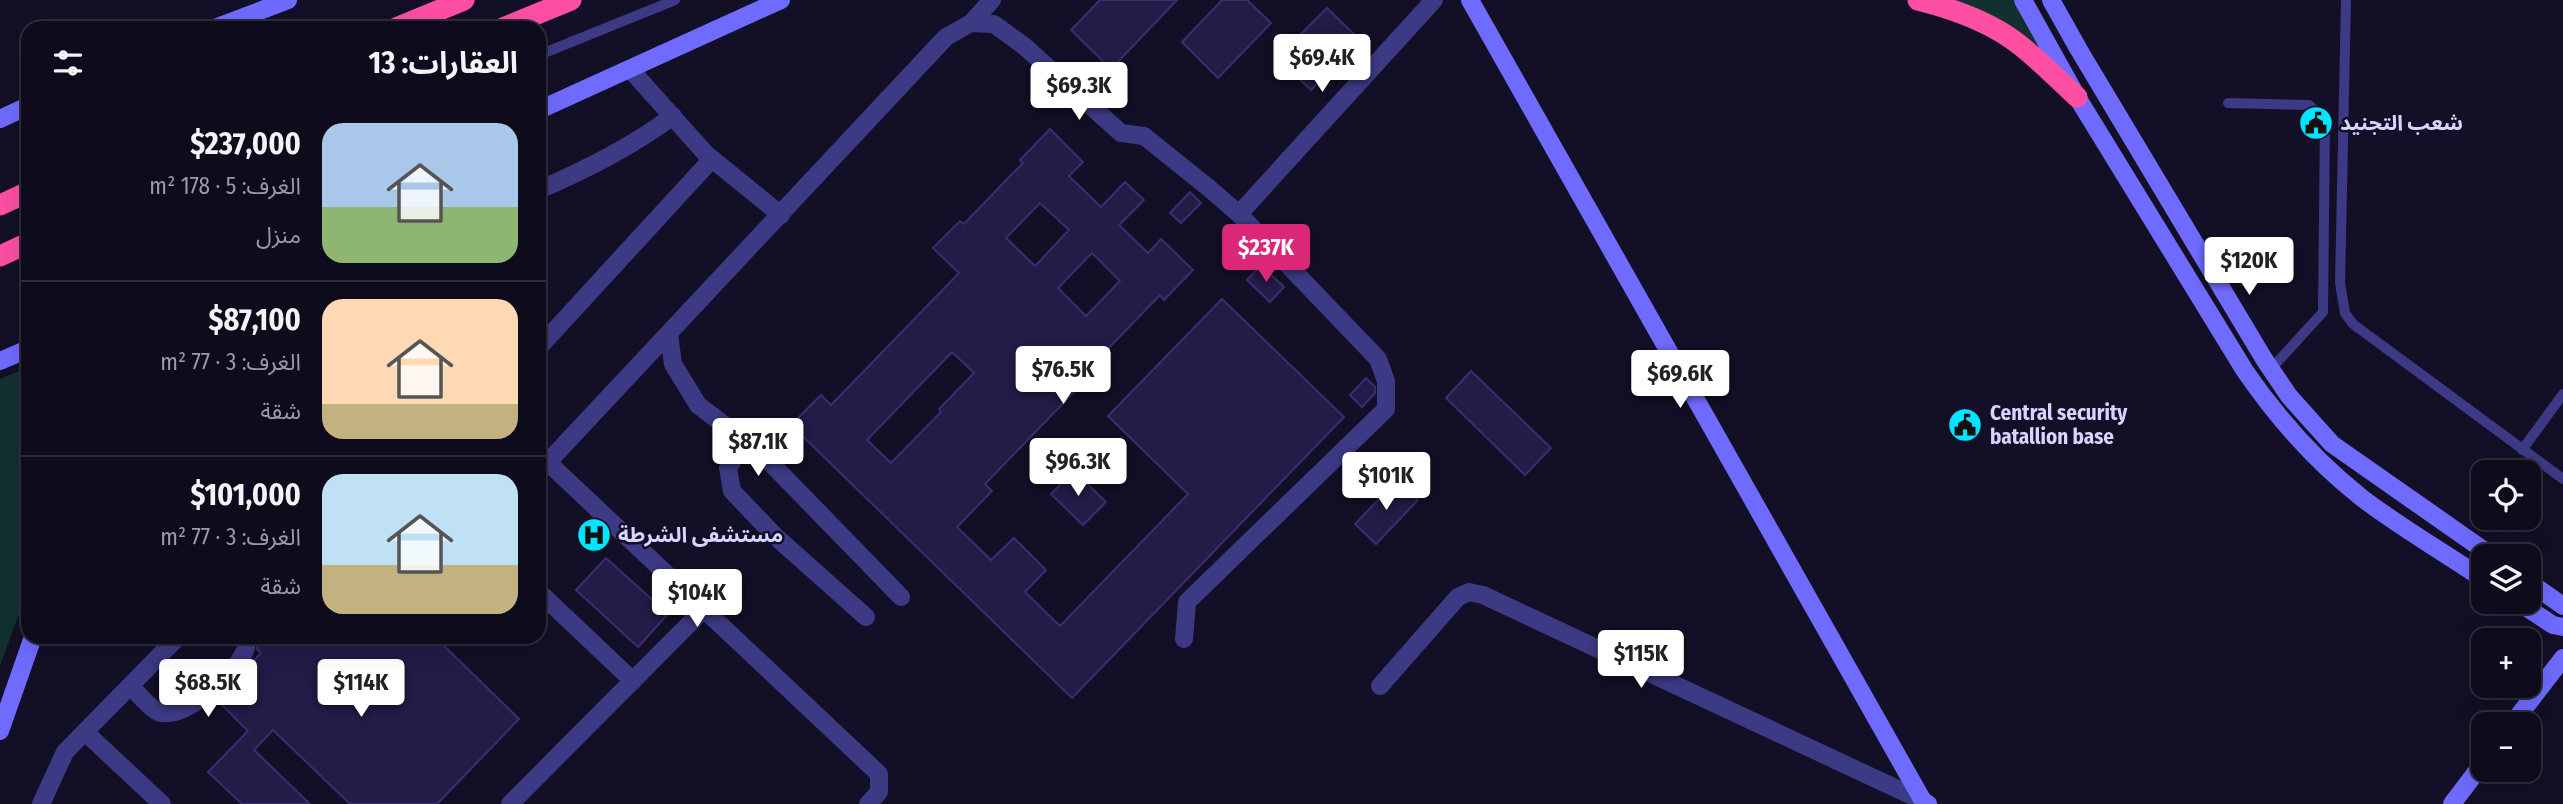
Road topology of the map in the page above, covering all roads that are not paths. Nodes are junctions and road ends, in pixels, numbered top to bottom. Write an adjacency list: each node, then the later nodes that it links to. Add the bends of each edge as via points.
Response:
1 (288, 0): 14 (main road)
2 (464, 0): 15 (highway)
3 (571, 0): 16 (highway)
4 (675, 0): 19 (lane)
5 (781, 0): 20 (main road)
6 (992, 0): 17 (street)
7 (1434, 0): 31 (street)
8 (1470, 0): 70 (main road)
9 (1919, 0): 21 (highway, via 2001,32)
10 (2023, 0): 21 (main road)
11 (2051, 0): 18 (main road)
12 (2064, 0): 18 (main road)
13 (2346, 0): 36 (lane)
14 (233, 21)
15 (413, 21)
16 (520, 21)
17 (971, 23): 31 (street, via 994,24 1121,133 1144,136); 32 (street, via 946,37)
18 (2079, 50): 41 (main road)
19 (546, 52)
20 (630, 69): 23 (main road); 25 (street)
21 (2077, 97): 49 (main road, via 2272,410 2320,463 2363,499)
22 (2228, 103): 35 (lane, via 2309,105 2325,119)
23 (546, 107)
24 (21, 109): 26 (main road)
25 (673, 116): 27 (street); 28 (street, via 639,141)
26 (0, 119)
27 (712, 159): 32 (street); 38 (street)
28 (546, 187)
29 (21, 195): 30 (highway)
30 (0, 205)
31 (1238, 214): 58 (street, via 1378,359 1387,382 1386,409 1187,602)
32 (781, 215): 37 (street)
33 (21, 246): 34 (highway)
34 (0, 256)
35 (2324, 282): 36 (lane); 41 (lane, via 2323,312)
36 (2340, 283): 44 (lane, via 2345,313 2353,324)
37 (669, 334): 43 (street, via 673,364 698,405); 45 (street)
38 (546, 340)
39 (21, 352): 40 (main road)
40 (0, 361)
41 (2270, 369): 48 (main road, via 2332,444)
42 (2563, 394): 44 (lane)
43 (746, 441): 51 (street); 56 (street, via 728,468 732,491)
44 (2522, 450): 47 (lane)
45 (546, 456)
46 (546, 460): 54 (street)
47 (2563, 479)
48 (2475, 544)
49 (2471, 571)
50 (2541, 590): 53 (main road)
51 (901, 597)
52 (546, 599): 63 (street)
53 (2563, 606)
54 (705, 609): 63 (street); 74 (street, via 879,774 879,792)
55 (2536, 614): 57 (main road)
56 (866, 617)
57 (2563, 628)
58 (1184, 639)
59 (31, 644): 67 (main road)
60 (171, 644): 64 (street)
61 (246, 644): 64 (street, via 234,667 201,701 178,713 158,712)
62 (2563, 658): 66 (main road)
63 (633, 681): 73 (street)
64 (130, 686): 68 (street)
65 (1380, 686): 70 (street, via 1458,597 1469,592)
66 (2521, 712)
67 (0, 731)
68 (85, 732): 71 (street, via 65,752); 72 (street)
69 (2471, 778): 75 (main road)
70 (1926, 803)
71 (41, 804)
72 (162, 804)
73 (510, 804)
74 (867, 804)
75 (2452, 804)

